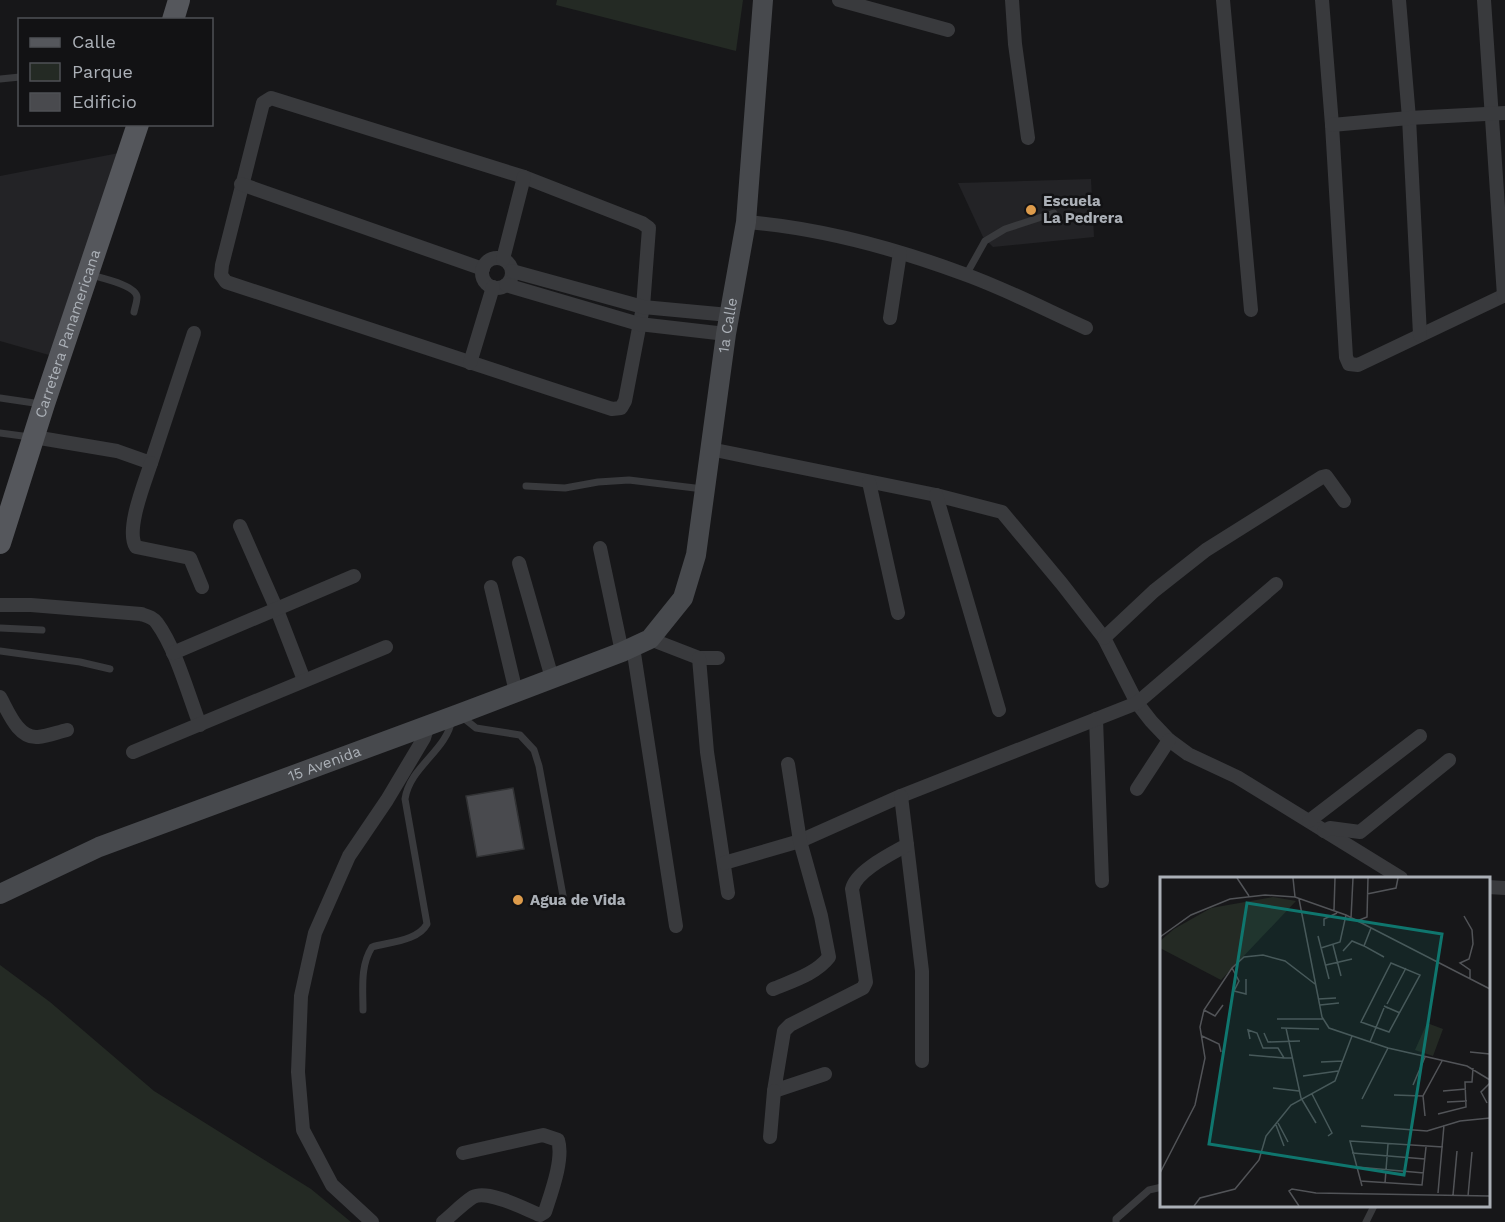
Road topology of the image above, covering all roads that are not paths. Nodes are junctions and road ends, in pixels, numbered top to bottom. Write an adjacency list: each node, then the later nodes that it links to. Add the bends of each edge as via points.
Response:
1 (179, 0): 9 (main road)
2 (763, 0): 21 (street, 1a Calle)
3 (839, 0): 10 (street)
4 (1012, 0): 17 (street)
5 (1223, 0): 31 (street)
6 (1322, 0): 15 (street)
7 (1399, 0): 14 (street)
8 (1484, 0): 13 (street)
9 (174, 18)
10 (948, 30)
11 (18, 76): 12 (lane)
12 (0, 79)
13 (1498, 114): 14 (street); 29 (street)
14 (1409, 118): 15 (street); 38 (street)
15 (1332, 125): 38 (street, via 1346,357 1349,364 1358,365)
16 (137, 126): 26 (main road, Carretera Panamericana)
17 (1028, 138)
18 (524, 177): 19 (street, via 271,98 263,103); 23 (street); 30 (street, via 649,228)
19 (241, 184): 24 (street); 39 (street, via 222,265 221,275 226,282)
20 (1054, 213): 27 (lane, via 1005,229 985,241)
21 (746, 222): 22 (street, via 784,225); 35 (street, 1a Calle)
22 (900, 253): 27 (street); 33 (street)
23 (503, 259): 24 (street, via 493,259); 25 (street)
24 (483, 269): 28 (street, via 484,278)
25 (512, 271): 28 (street, via 512,276); 30 (street)
26 (88, 274): 32 (lane, via 135,292); 41 (main road, Carretera Panamericana)
27 (966, 274): 36 (street)
28 (500, 286): 34 (street); 39 (street)
29 (1504, 296): 38 (street)
30 (643, 307): 34 (street); 35 (street)
31 (1251, 310)
32 (134, 312)
33 (890, 318)
34 (639, 324): 35 (street); 39 (street, via 621,408 612,410)
35 (727, 324): 44 (street, 1a Calle)
36 (1086, 328)
37 (194, 333): 45 (street)
38 (1420, 335)
39 (470, 363)
40 (0, 398): 41 (lane)
41 (44, 404): 43 (main road, Carretera Panamericana)
42 (0, 433): 43 (lane)
43 (34, 437): 45 (street, via 117,451); 52 (main road, Carretera Panamericana)
44 (710, 449): 46 (street); 48 (street, 1a Calle)
45 (151, 463): 58 (street, via 132,541 136,547 190,558)
46 (868, 483): 49 (street); 61 (street)
47 (526, 486): 48 (lane, via 565,488 629,480)
48 (705, 489): 65 (street, 1a Calle, via 696,555 683,598)
49 (936, 495): 64 (street, via 1006,515); 77 (street)
50 (1344, 501): 64 (street, via 1326,476 1318,479 1206,550)
51 (240, 526): 60 (street)
52 (1, 536)
53 (600, 548): 65 (street)
54 (519, 563): 72 (street)
55 (354, 576): 60 (street)
56 (1276, 584): 76 (street)
57 (491, 587): 74 (street)
58 (201, 588)
59 (0, 605): 68 (street, via 141,614 157,621)
60 (277, 610): 68 (street); 73 (street)
61 (898, 613)
62 (0, 628): 63 (lane)
63 (42, 630)
64 (1104, 638): 76 (street)
65 (635, 646): 69 (street); 72 (street, 15 Avenida); 102 (street)
66 (386, 647): 73 (street)
67 (0, 651): 71 (lane)
68 (173, 653): 80 (street)
69 (699, 658): 70 (street); 94 (street, via 707,752)
70 (718, 658)
71 (110, 669)
72 (552, 678): 74 (street, 15 Avenida)
73 (304, 680): 80 (street)
74 (516, 692): 78 (street, 15 Avenida)
75 (0, 697): 82 (street, via 15,724 31,737)
76 (1137, 703): 79 (street); 84 (street)
77 (999, 710)
78 (456, 715): 81 (street, 15 Avenida); 101 (lane, via 476,728 519,735 534,750); 104 (lane, via 447,736 406,789 427,924 415,936 372,947 363,973)
79 (1096, 719): 89 (street); 96 (street)
80 (200, 725): 85 (street)
81 (428, 725): 100 (street, 15 Avenida, via 99,847); 112 (street, via 393,790 349,856 315,933 301,996 298,1072 303,1130 332,1185)
82 (67, 730)
83 (1420, 736): 90 (street)
84 (1168, 740): 88 (street); 90 (street)
85 (133, 752)
86 (1449, 760): 91 (street, via 1360,832 1330,828)
87 (788, 764): 92 (street)
88 (1137, 789)
89 (901, 796): 92 (street); 93 (street)
90 (1310, 821): 91 (street)
91 (1324, 831): 95 (street)
92 (800, 841): 94 (street); 103 (street, via 829,957 806,975)
93 (907, 844): 105 (street, via 922,971); 107 (street, via 854,881 852,889 867,976 863,988 784,1031)
94 (724, 863): 99 (street)
95 (1398, 877)
96 (1102, 881)
97 (1490, 887): 98 (street)
98 (1505, 888)
99 (729, 893)
100 (0, 894)
101 (564, 901)
102 (676, 926)
103 (773, 989)
104 (363, 1010)
105 (922, 1061)
106 (825, 1074): 107 (street)
107 (774, 1091): 108 (street)
108 (770, 1137)
109 (463, 1153): 113 (street, via 543,1136 558,1140 560,1146 543,1214 481,1194)
110 (1160, 1187): 114 (lane, via 1149,1190)
111 (1374, 1207): 115 (lane)
112 (372, 1222)
113 (443, 1222)
114 (1116, 1222)
115 (1366, 1222)

